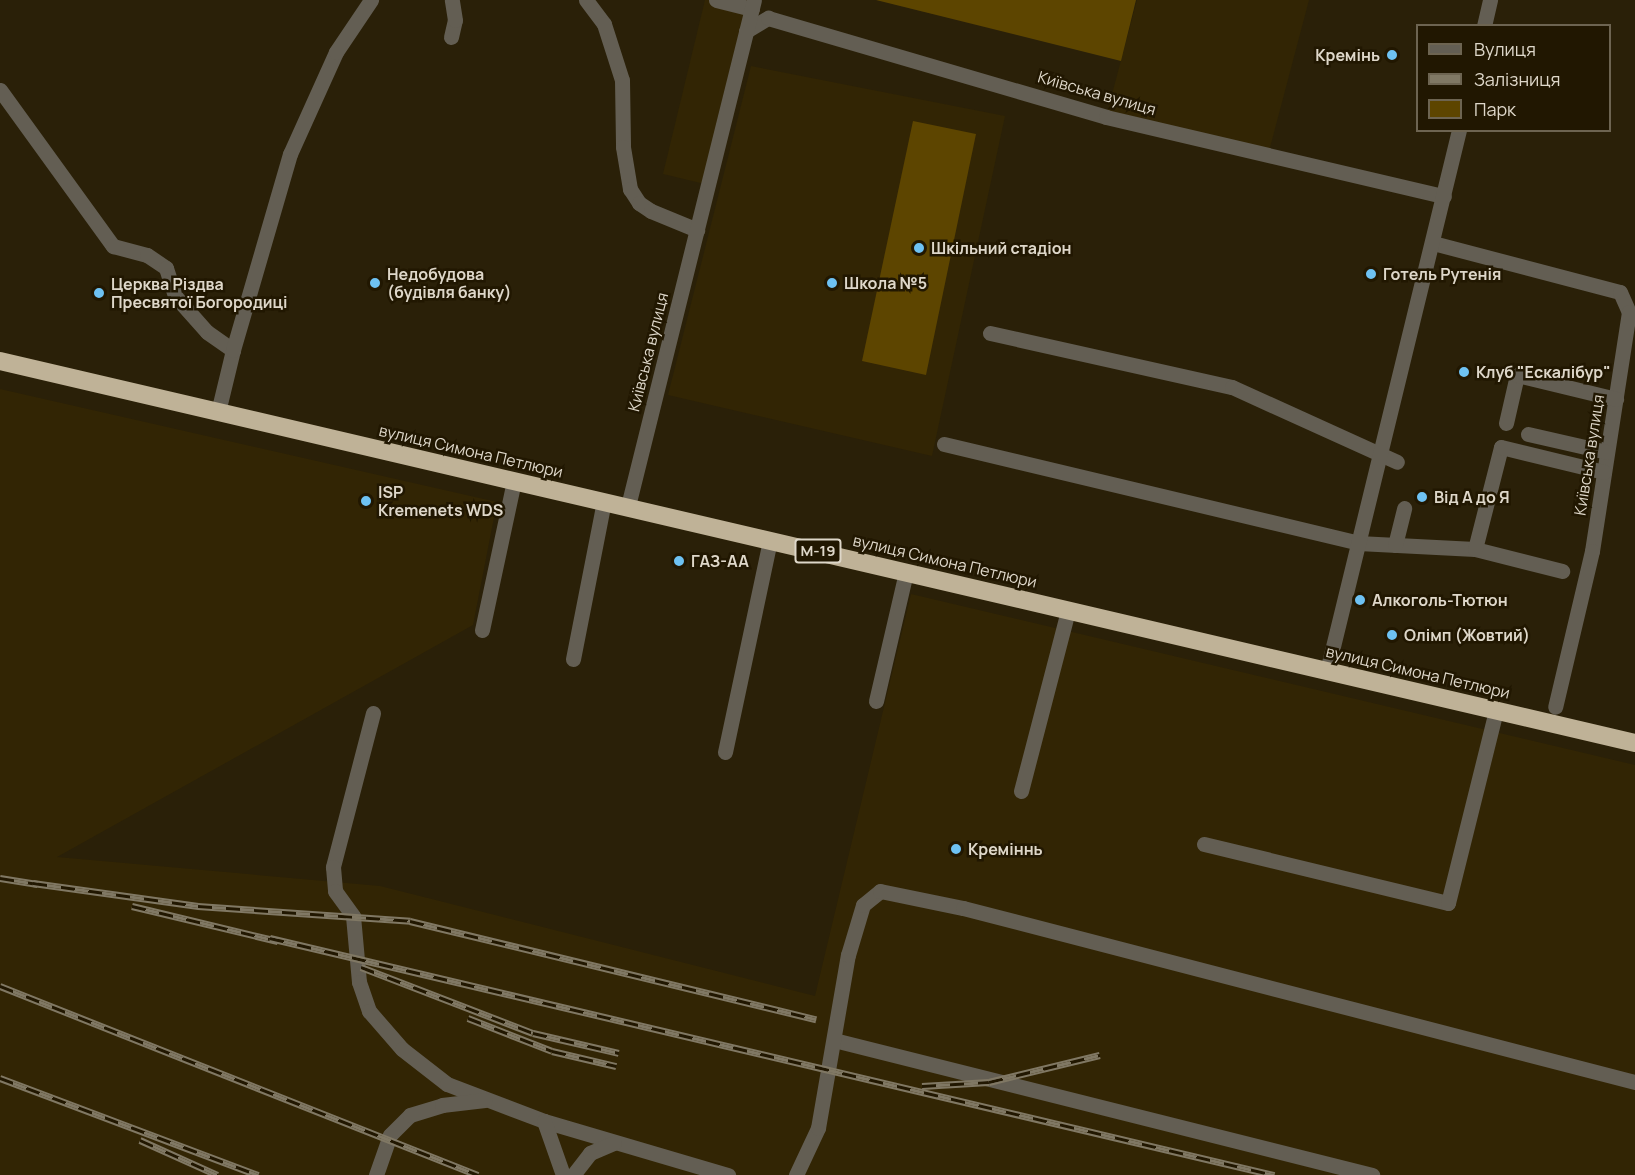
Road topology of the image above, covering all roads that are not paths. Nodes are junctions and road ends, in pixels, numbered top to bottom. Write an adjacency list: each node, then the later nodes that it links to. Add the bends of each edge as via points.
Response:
1 (371, 0): 16 (street, via 336,52 291,154)
2 (452, 0): 9 (street, via 455,20)
3 (586, 0): 13 (street, via 604,24 622,80 623,147 630,189 639,203 651,211)
4 (716, 0): 6 (street)
5 (1490, 0): 7 (street)
6 (753, 4): 8 (street, Київська вулиця)
7 (1484, 24)
8 (746, 31): 12 (street, Київська вулиця, via 768,18 1106,117); 13 (street, Київська вулиця)
9 (451, 37)
10 (0, 90): 16 (street, via 113,246 147,255 166,268 175,296 207,332)
11 (1459, 132): 12 (street)
12 (1444, 196): 14 (street)
13 (697, 230): 29 (street, Київська вулиця)
14 (1433, 243): 18 (street, Київська вулиця, via 1620,292 1629,312); 24 (street)
15 (990, 333): 24 (street, via 1232,387)
16 (233, 350): 19 (street)
17 (0, 361): 19 (highway, вулиця Симона Петлюри / М-19)
18 (1616, 399): 20 (street, via 1517,375); 23 (street, Київська вулиця)
19 (218, 412): 27 (highway, вулиця Симона Петлюри / М-19)
20 (1506, 423)
21 (1528, 434): 23 (street)
22 (944, 444): 32 (street)
23 (1607, 452): 26 (street, Київська вулиця)
24 (1379, 457): 25 (street); 32 (street)
25 (1397, 462)
26 (1604, 472): 34 (street, via 1501,447); 42 (street, Київська вулиця, via 1592,551)
27 (514, 481): 28 (highway, вулиця Симона Петлюри / М-19); 38 (street)
28 (604, 501): 29 (highway, вулиця Симона Петлюри / М-19); 39 (street)
29 (628, 506): 31 (highway, вулиця Симона Петлюри / М-19)
30 (1404, 508): 33 (street)
31 (770, 540): 36 (highway, вулиця Симона Петлюри / М-19); 46 (street)
32 (1358, 543): 33 (street); 40 (street)
33 (1395, 545): 34 (street)
34 (1475, 549): 35 (street)
35 (1562, 571)
36 (906, 572): 37 (highway, вулиця Симона Петлюри / М-19); 41 (street)
37 (1068, 610): 40 (highway, вулиця Симона Петлюри / М-19); 47 (street)
38 (482, 630)
39 (573, 659)
40 (1327, 671): 43 (highway, вулиця Симона Петлюри / М-19)
41 (876, 701)
42 (1555, 707)
43 (1496, 711): 45 (highway, вулиця Симона Петлюри / М-19); 48 (street, via 1448,903)
44 (374, 713): 51 (street, via 333,867 335,891 353,916 359,982 369,1011 402,1049 447,1084)
45 (1635, 743)
46 (725, 752)
47 (1021, 791)
48 (1204, 844)
49 (834, 1040): 50 (street, via 848,955 863,905 880,891 963,908); 58 (street, via 818,1128); 59 (street)
50 (1635, 1082)
51 (485, 1100): 52 (street); 54 (street, via 442,1105 410,1115 390,1135)
52 (544, 1121): 53 (street); 55 (street)
53 (614, 1143): 56 (street, via 590,1153); 57 (street)
54 (376, 1175)
55 (563, 1175)
56 (573, 1175)
57 (728, 1175)
58 (796, 1175)
59 (1372, 1175)

